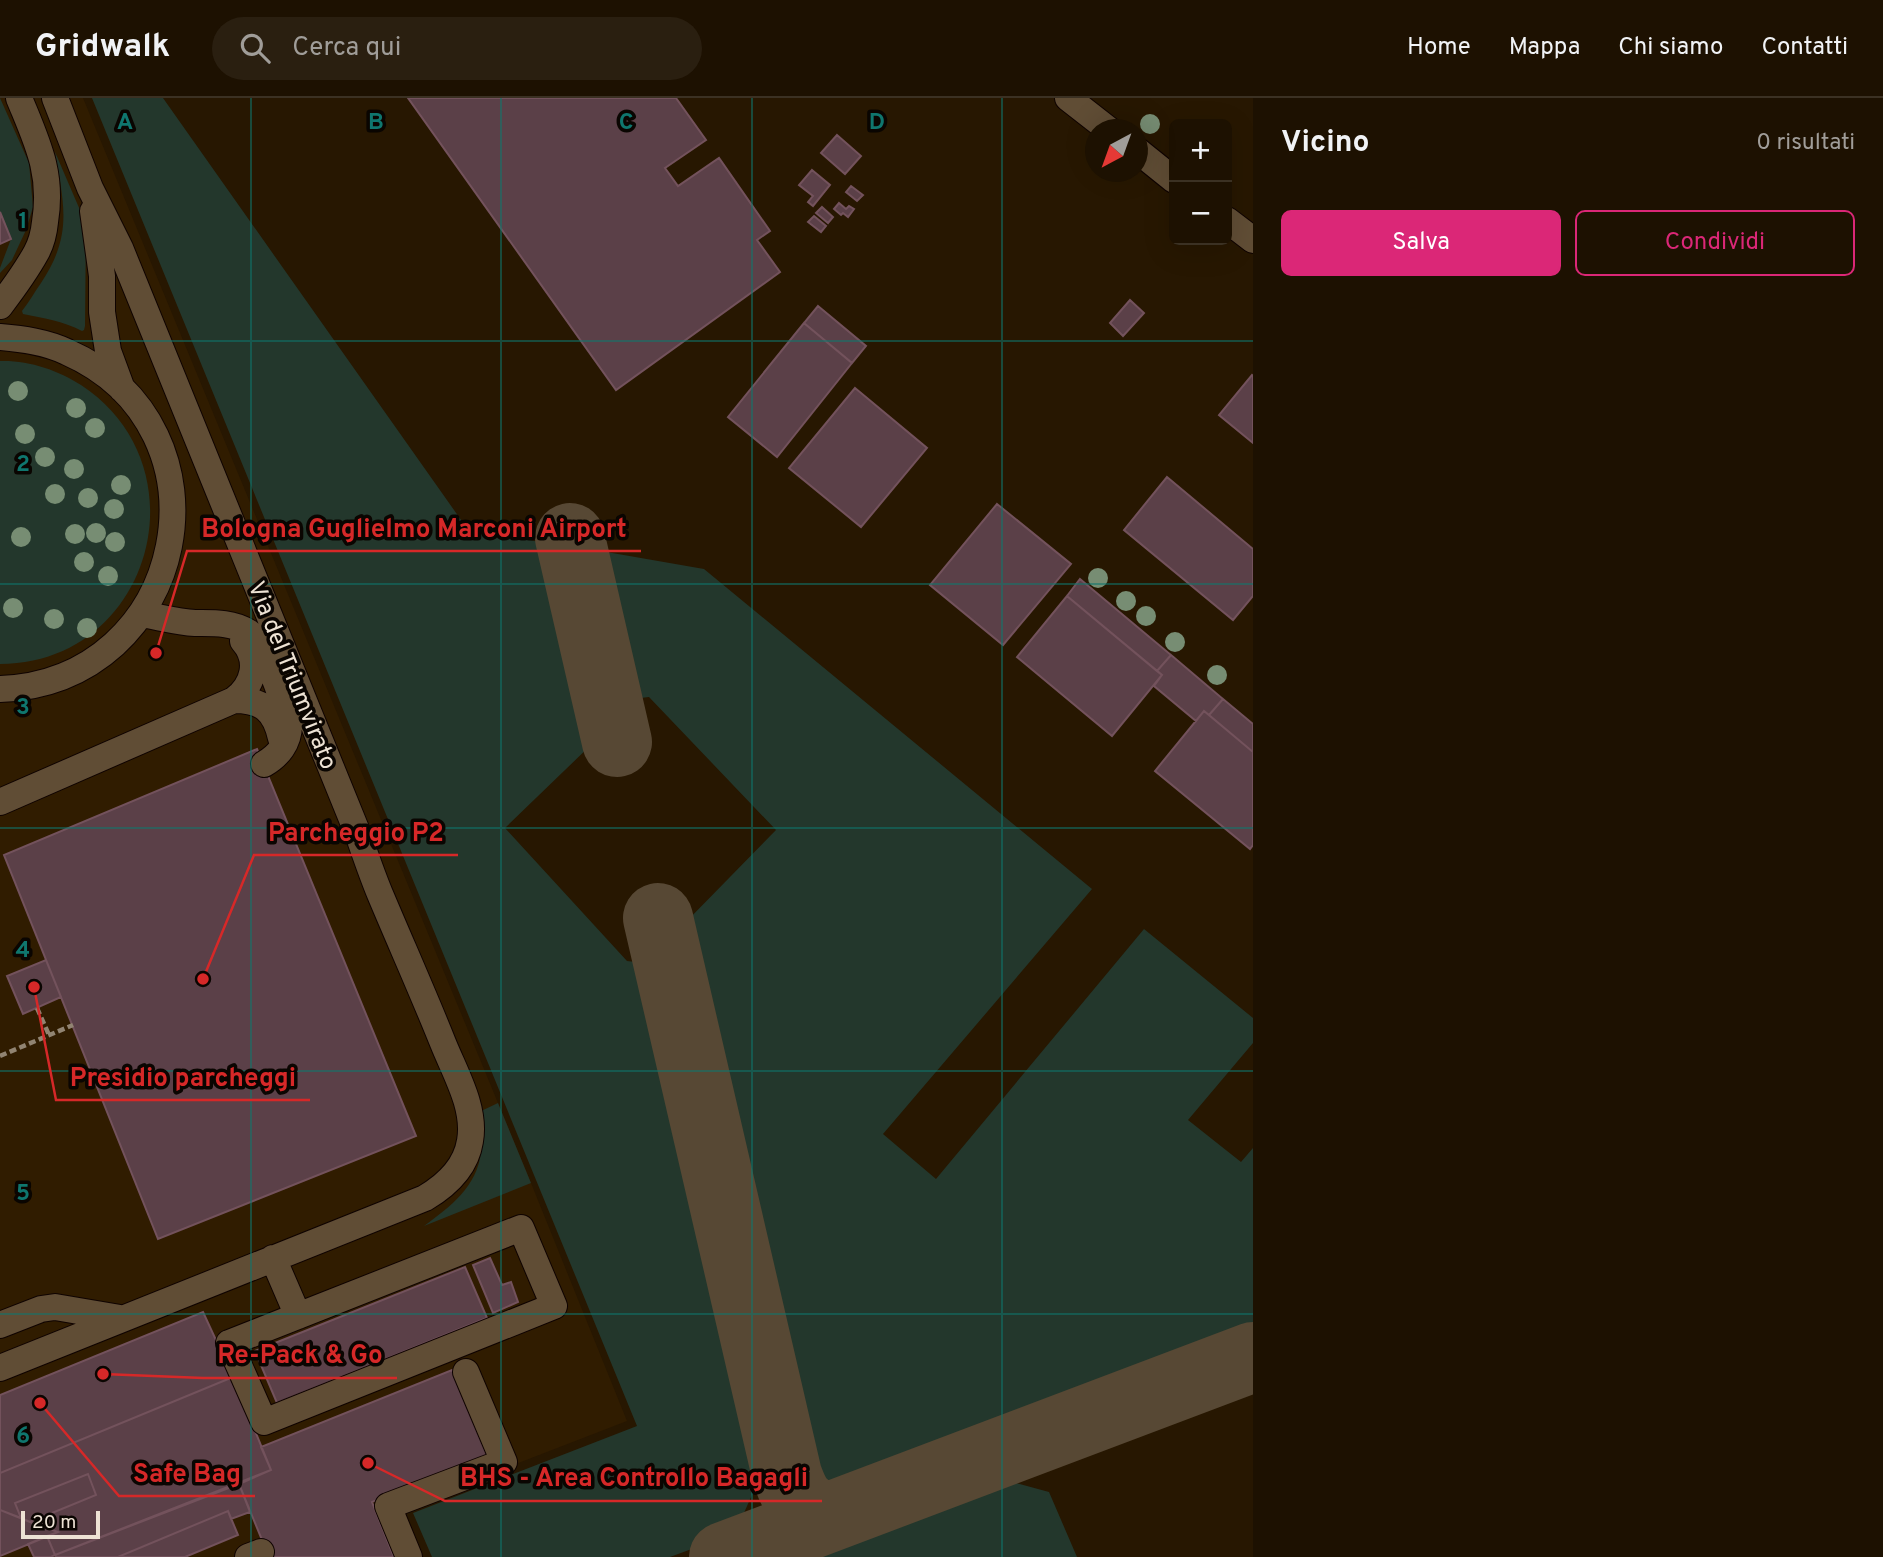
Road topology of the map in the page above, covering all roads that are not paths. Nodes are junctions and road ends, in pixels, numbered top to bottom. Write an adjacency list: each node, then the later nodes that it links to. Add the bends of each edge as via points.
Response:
1 (19, 98): 10 (street, via 42,156 48,207 37,250)
2 (55, 98): 7 (street, Via del Triumvirato)
3 (1068, 98): 4 (street)
4 (1095, 119)
5 (1148, 159): 6 (street)
6 (1169, 176)
7 (90, 188): 12 (street, Via del Triumvirato, via 108,351); 18 (street, Via del Triumvirato, via 125,260 470,1115 470,1142 454,1176 439,1190)
8 (1232, 224): 9 (street)
9 (1253, 240)
10 (0, 306)
11 (0, 337): 12 (street, via 66,352 87,362)
12 (123, 391): 13 (street, via 152,430 173,499 170,548)
13 (141, 614): 14 (street); 15 (street, via 113,646 79,669)
14 (223, 624): 16 (street, via 237,634 252,656 249,683); 16 (street, via 249,633 260,644 287,713 288,736 273,756 280,733 270,712 260,703)
15 (6, 692)
16 (234, 700): 17 (street)
17 (1, 802)
18 (273, 1258): 19 (street); 20 (street, Via del Triumvirato)
19 (298, 1316): 19 (street, via 229,1343 264,1422 558,1316 521,1228)
20 (122, 1318): 21 (street, via 55,1307); 22 (street, Via del Triumvirato)
21 (0, 1325)
22 (0, 1367)
23 (466, 1372): 24 (street, via 504,1462 388,1506)
24 (409, 1557)

